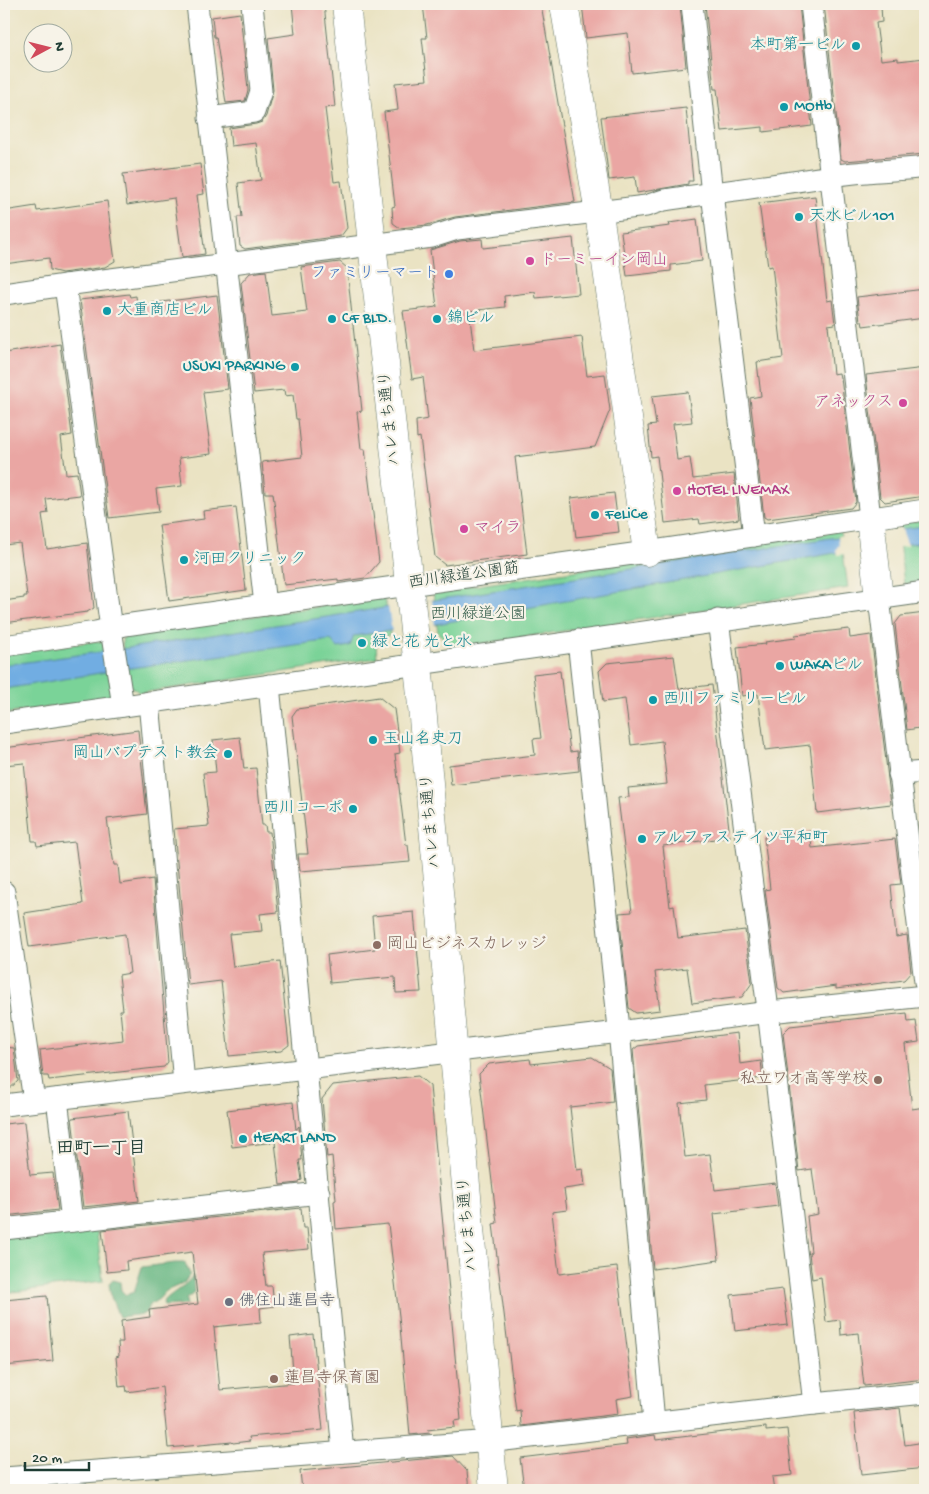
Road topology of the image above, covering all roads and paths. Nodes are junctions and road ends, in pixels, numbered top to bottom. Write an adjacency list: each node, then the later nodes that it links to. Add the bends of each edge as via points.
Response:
1 (197, 4): 7 (street)
2 (252, 4): 7 (street, via 261,91 254,112)
3 (346, 4): 12 (street, ハレまち通り)
4 (564, 4): 11 (street)
5 (692, 4): 10 (street)
6 (811, 4): 9 (street)
7 (209, 118): 13 (street)
8 (925, 167): 9 (street)
9 (830, 176): 10 (street); 17 (street)
10 (712, 194): 11 (street); 18 (street)
11 (599, 213): 12 (street, via 457,229 432,237); 19 (street)
12 (373, 245): 13 (street); 23 (street, ハレまち通り)
13 (226, 264): 14 (street); 22 (street)
14 (65, 285): 15 (street); 25 (street)
15 (4, 294)
16 (925, 510): 17 (street, 西川緑道公園筋)
17 (872, 533): 18 (street, 西川緑道公園筋); 21 (street)
18 (754, 536): 19 (street, 西川緑道公園筋)
19 (647, 552): 23 (street, 西川緑道公園筋)
20 (925, 592): 21 (street)
21 (879, 598): 24 (street); 34 (street)
22 (265, 604): 23 (street, 西川緑道公園筋); 25 (street, 西川緑道公園筋)
23 (412, 605): 28 (street, ハレまち通り)
24 (718, 620): 26 (street); 39 (street)
25 (111, 628): 27 (street, 西川緑道公園筋); 31 (street)
26 (578, 640): 28 (street); 40 (street)
27 (4, 646)
28 (418, 663): 29 (street); 41 (street, ハレまち通り)
29 (269, 685): 30 (street); 42 (street)
30 (149, 702): 31 (street); 43 (street)
31 (123, 706): 32 (street)
32 (4, 723)
33 (925, 772): 34 (street)
34 (900, 774): 35 (street)
35 (920, 887): 37 (street)
36 (4, 892): 45 (street)
37 (925, 982)
38 (925, 996): 39 (street)
39 (768, 1012): 40 (street); 51 (street)
40 (619, 1032): 41 (street); 52 (street)
41 (454, 1051): 42 (street); 53 (street, ハレまち通り)
42 (307, 1069): 43 (street); 47 (street)
43 (184, 1083): 44 (street)
44 (57, 1098): 45 (street); 48 (street)
45 (34, 1100): 46 (street)
46 (4, 1104)
47 (319, 1193): 48 (street); 54 (street)
48 (72, 1221): 49 (street)
49 (4, 1229)
50 (925, 1393): 51 (street)
51 (814, 1404): 52 (street)
52 (654, 1422): 53 (street)
53 (489, 1441): 54 (street); 56 (street, ハレまち通り)
54 (343, 1452): 55 (street)
55 (4, 1478)
56 (494, 1490)

